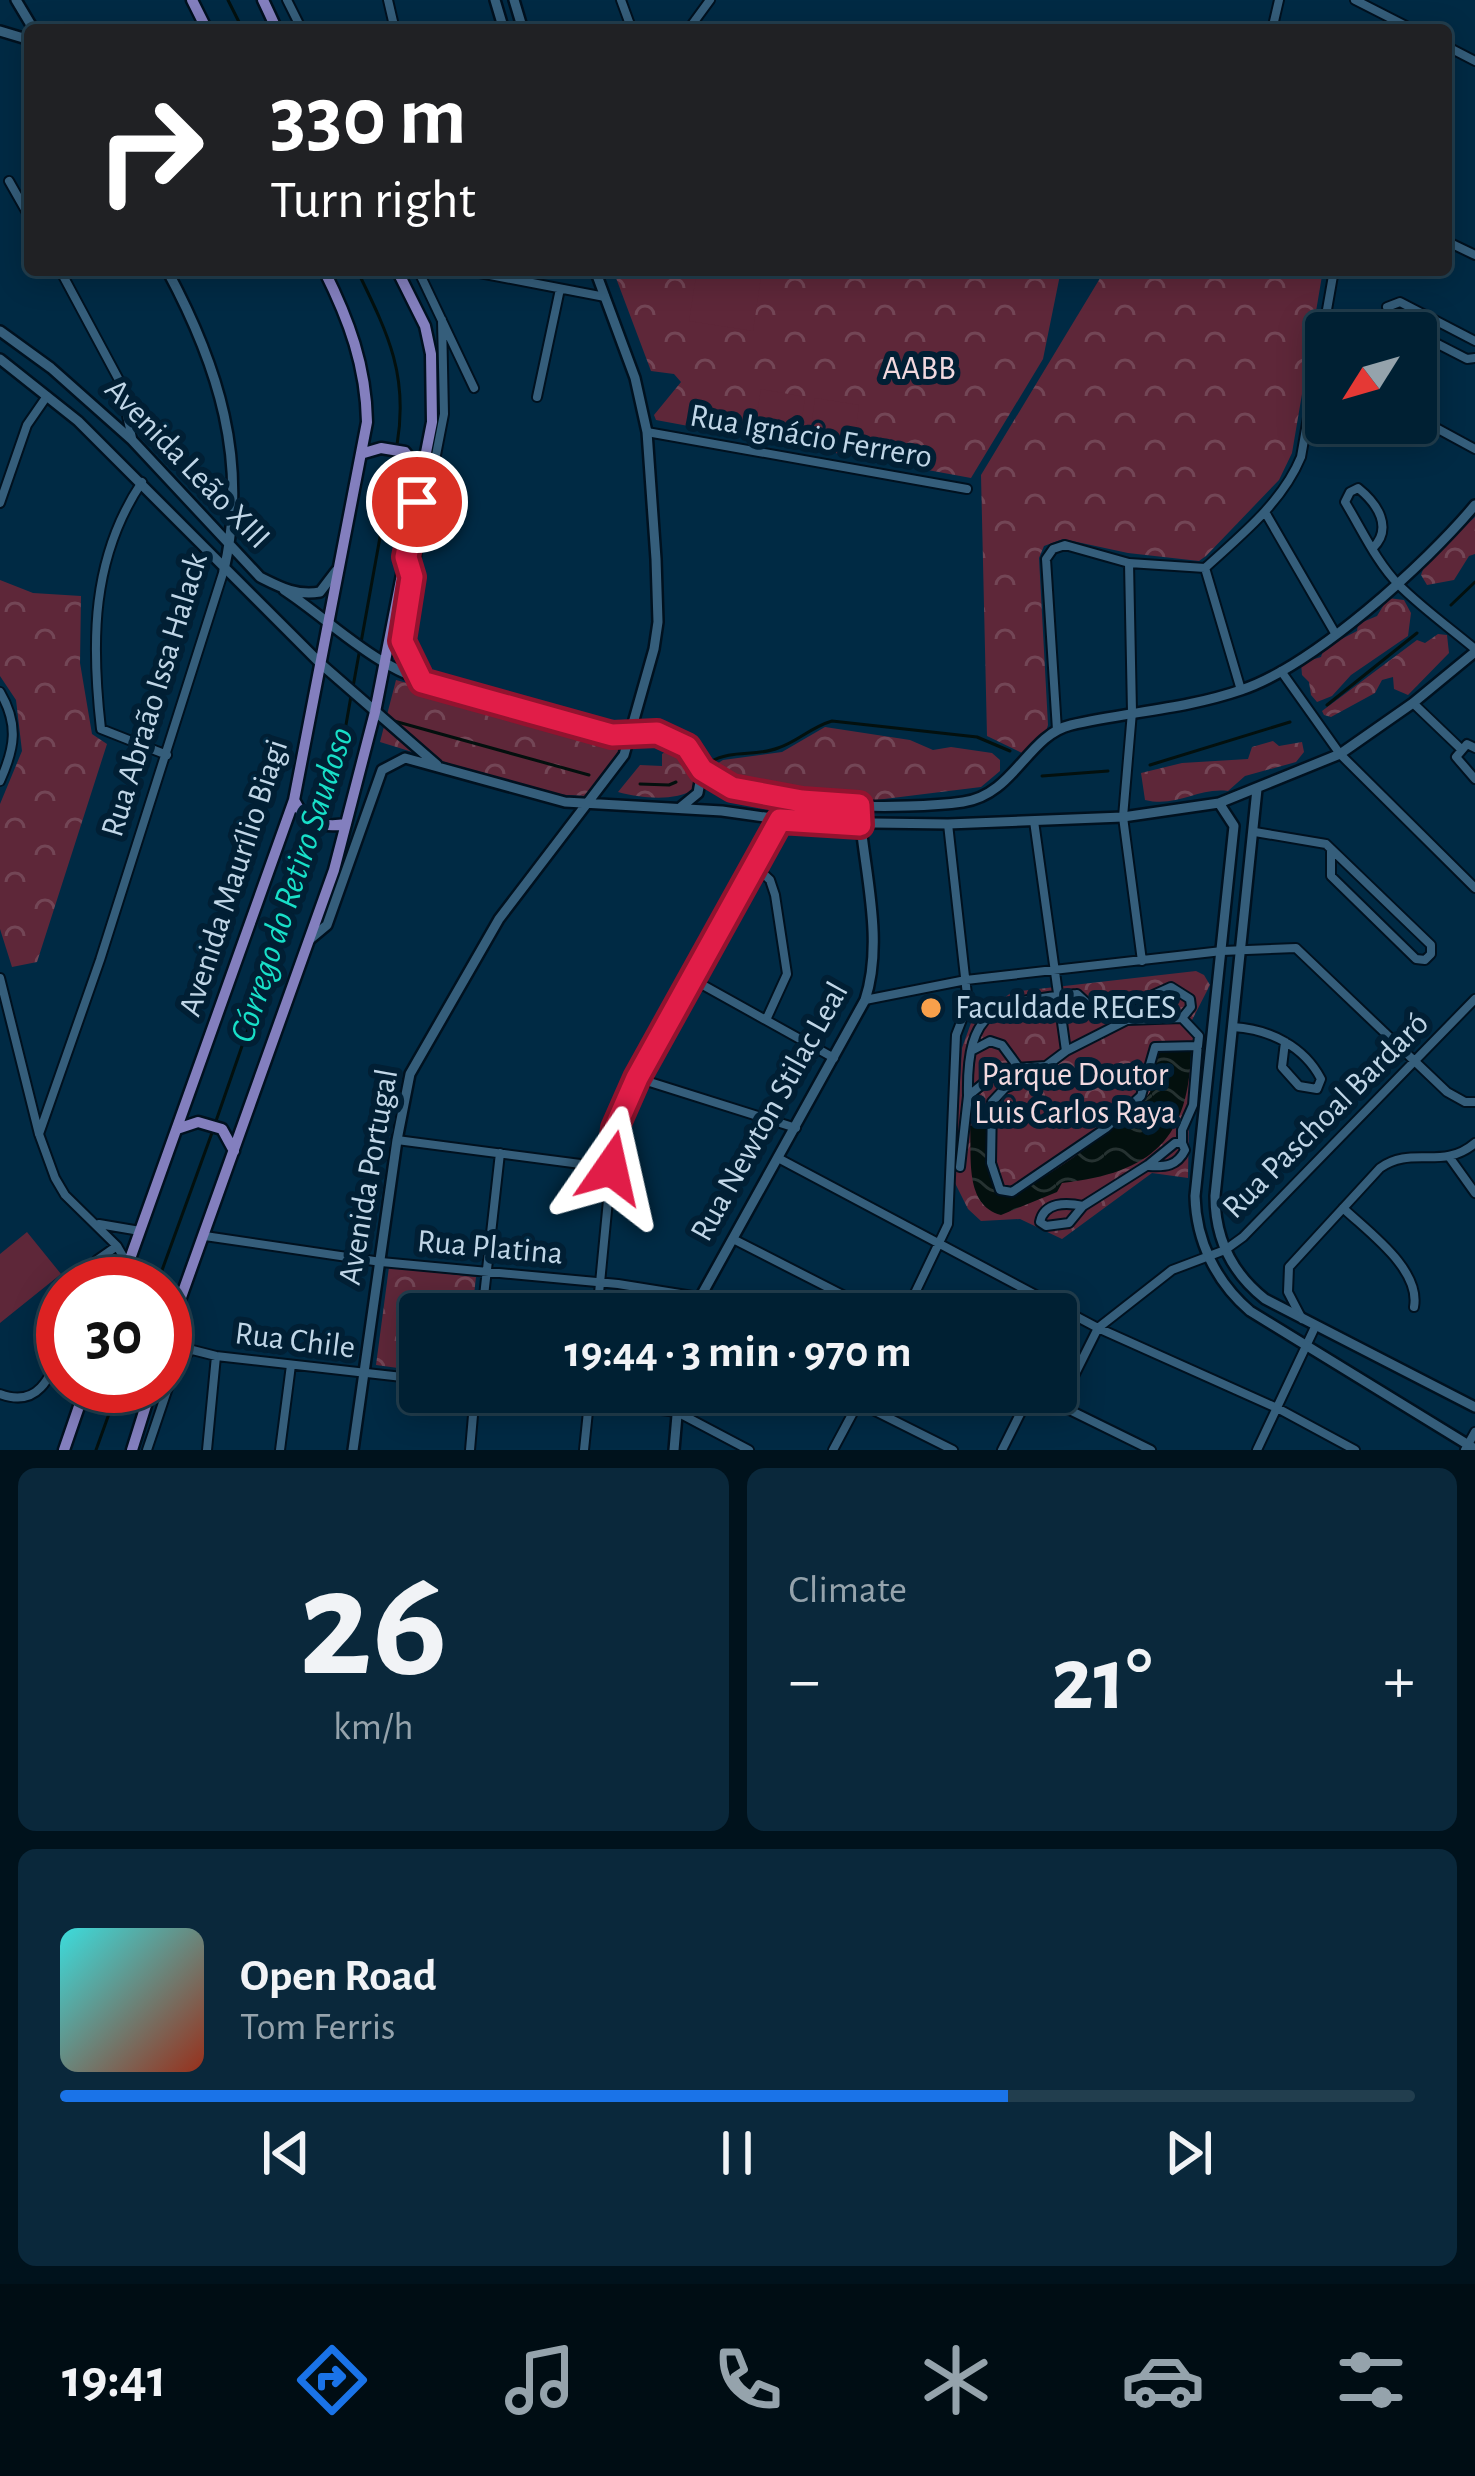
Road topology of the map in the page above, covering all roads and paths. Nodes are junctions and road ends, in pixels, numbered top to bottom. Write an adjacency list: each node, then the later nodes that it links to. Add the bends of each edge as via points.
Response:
1 (1355, 0): 2 (street)
2 (1402, 24)
3 (9, 181): 4 (street)
4 (24, 207)
5 (63, 276): 27 (street, via 119,380)
6 (169, 276): 36 (main road, Rua Abraão Issa Halack, via 200,332 222,406 232,461)
7 (327, 276): 29 (main road, Avenida Maurílio Biagi, via 363,372)
8 (401, 276): 30 (main road, via 431,354)
9 (421, 276): 16 (street)
10 (493, 276): 13 (street)
11 (597, 276): 14 (main road, Avenida Portugal)
12 (1333, 276): 15 (street)
13 (560, 290): 14 (street); 23 (street)
14 (605, 297): 25 (main road, Avenida Portugal)
15 (1327, 312)
16 (442, 320): 21 (street); 43 (street, via 444,413)
17 (0, 331): 27 (main road, Avenida Leão XIII)
18 (1475, 341): 19 (street, via 1400,302 1387,307 1393,321)
19 (1475, 358)
20 (0, 359): 22 (main road, Avenida Leão XIII)
21 (474, 388)
22 (48, 395): 31 (main road, Avenida Leão XIII); 33 (street, via 27,425)
23 (537, 397)
24 (1437, 428): 28 (street)
25 (647, 432): 32 (street, Rua Ignácio Ferrero); 60 (main road, Avenida Portugal, via 658,622)
26 (1305, 438): 35 (street, via 1293,477)
27 (132, 440): 36 (main road, Avenida Leão XIII)
28 (1475, 449)
29 (364, 453): 30 (main road, via 405,452); 40 (main road, Avenida Maurílio Biagi)
30 (423, 475): 38 (main road)
31 (142, 482): 42 (main road, Avenida Leão XIII); 64 (street, via 116,527 98,594 101,729)
32 (968, 489)
33 (0, 503)
34 (1475, 505): 44 (main road)
35 (1265, 512): 41 (street); 48 (street)
36 (230, 545): 42 (main road, Rua Abraão Issa Halack); 45 (main road, Avenida Leão XIII)
37 (1373, 548): 37 (street, via 1384,524 1358,488 1345,502); 44 (street)
38 (406, 557): 43 (main road); 50 (main road)
39 (1129, 563): 41 (street); 58 (street); 59 (street, via 1065,545 1046,559)
40 (339, 567): 45 (main road, Avenida Leão XIII, via 320,592); 46 (main road, Avenida Maurílio Biagi)
41 (1205, 568): 54 (street)
42 (224, 570): 51 (main road, Avenida Leão XIII); 64 (street, Rua Abraão Issa Halack)
43 (412, 577): 47 (street)
44 (1397, 583): 48 (main road); 49 (street)
45 (284, 590): 46 (main road)
46 (328, 620): 50 (main road); 51 (main road, Avenida Maurílio Biagi)
47 (403, 628): 50 (street); 53 (street)
48 (1335, 633): 52 (main road)
49 (1475, 650): 56 (main road)
50 (384, 663): 53 (main road); 57 (main road)
51 (321, 664): 57 (main road, Avenida Leão XIII); 71 (main road, Avenida Maurílio Biagi)
52 (1281, 671): 54 (main road); 63 (street)
53 (422, 682): 60 (main road)
54 (1240, 690): 58 (main road)
55 (0, 692): 68 (street, via 14,727)
56 (1413, 703): 61 (street); 63 (main road)
57 (375, 712): 65 (main road, Avenida Leão XIII); 81 (main road)
58 (1132, 712): 59 (main road); 78 (street)
59 (1057, 730): 75 (main road, via 1012,777 978,798)
60 (631, 737): 66 (main road, via 646,731 672,739); 73 (main road, Avenida Portugal)
61 (1460, 748): 62 (street); 67 (street, via 1459,764)
62 (1475, 748)
63 (1340, 754): 69 (main road); 89 (street)
64 (167, 755): 119 (street, Rua Abraão Issa Halack)
65 (441, 768): 70 (main road); 76 (main road, via 405,758 386,765)
66 (702, 770): 72 (main road, via 732,788); 77 (main road, via 698,794)
67 (1475, 779)
68 (0, 781)
69 (1257, 790): 74 (main road); 85 (main road)
70 (542, 798): 73 (main road); 84 (main road, via 566,813)
71 (294, 800): 81 (main road, via 305,818); 118 (main road, Avenida Maurílio Biagi)
72 (802, 801): 75 (main road); 79 (main road)
73 (592, 802): 77 (main road); 84 (main road, Avenida Portugal)
74 (1219, 802): 78 (main road); 93 (main road, via 1234,826)
75 (859, 805): 83 (main road, Rua Newton Stilac Leal)
76 (371, 807): 81 (main road); 90 (main road)
77 (681, 807): 79 (main road)
78 (1124, 818): 80 (main road); 94 (street)
79 (780, 820): 83 (main road); 87 (street)
80 (1034, 821): 82 (main road); 95 (street)
81 (346, 824): 88 (main road)
82 (948, 824): 83 (main road); 98 (street)
83 (860, 825): 101 (main road, Rua Newton Stilac Leal, via 873,945)
84 (571, 828): 120 (main road, Avenida Portugal, via 499,919 415,1062)
85 (1256, 832): 86 (street, via 1316,840); 92 (main road)
86 (1331, 850): 86 (street, via 1431,945 1425,960 1331,876)
87 (754, 865): 97 (street); 103 (street, via 775,895 787,974)
88 (334, 870): 90 (main road); 91 (main road)
89 (1475, 888)
90 (341, 889): 91 (main road, via 327,925)
91 (309, 940): 123 (main road)
92 (1241, 950): 93 (street); 105 (main road); 111 (street, via 1296,948)
93 (1222, 951): 94 (street); 140 (main road, via 1196,1196)
94 (1142, 961): 95 (street)
95 (1055, 969): 98 (street); 99 (street)
96 (0, 978): 119 (street)
97 (692, 979): 103 (street); 114 (street)
98 (966, 980): 101 (street); 137 (street)
99 (1058, 998): 102 (street, via 1077,994 1100,1015); 108 (street, via 1001,1005 980,1024); 109 (street)
100 (1475, 999): 111 (street, Rua Paschoal Bardaró)
101 (865, 1000): 110 (main road, Rua Newton Stilac Leal)
102 (1130, 1017): 104 (street); 104 (street, via 1171,988 1190,999); 109 (street)
103 (766, 1020): 110 (street)
104 (1186, 1021): 107 (street)
105 (1233, 1027): 106 (street); 139 (main road, via 1215,1196)
106 (1286, 1042): 106 (street, via 1318,1072 1317,1089 1299,1086 1282,1067)
107 (1198, 1046): 113 (street, via 1155,1047 1136,1100 1106,1129 1007,1192 995,1183 991,1163 992,1102); 121 (street)
108 (971, 1050): 112 (street, via 1002,1045); 115 (street)
109 (1066, 1051): 113 (street)
110 (834, 1058): 117 (main road, Rua Newton Stilac Leal)
111 (1417, 1062): 116 (street, via 1447,1093); 139 (street, Rua Paschoal Bardaró)
112 (1016, 1065): 113 (street); 115 (street)
113 (1046, 1066)
114 (637, 1078): 117 (street); 128 (street, via 615,1128)
115 (968, 1096): 129 (street)
116 (1475, 1102)
117 (796, 1128): 125 (main road, Rua Newton Stilac Leal)
118 (177, 1129): 123 (main road, via 198,1122 222,1129); 134 (main road, Avenida Maurílio Biagi)
119 (39, 1134): 133 (street, via 65,1195)
120 (397, 1140): 124 (street); 144 (main road, Avenida Portugal)
121 (1182, 1143): 127 (street); 127 (street, via 1177,1161)
122 (1475, 1143): 126 (street)
123 (234, 1151): 135 (main road)
124 (500, 1154): 128 (street); 146 (street)
125 (778, 1158): 136 (main road, Rua Newton Stilac Leal); 137 (street)
126 (1450, 1158): 130 (street); 132 (street, via 1389,1161)
127 (1148, 1166): 131 (street)
128 (611, 1168): 148 (street)
129 (960, 1168)
130 (1475, 1193)
131 (1083, 1206): 131 (street, via 1052,1206 1040,1222 1069,1223)
132 (1343, 1208): 147 (street, via 1292,1262); 156 (street, via 1408,1277)
133 (98, 1224): 134 (street); 138 (street)
134 (140, 1231): 143 (main road, Avenida Maurílio Biagi)
135 (205, 1237): 144 (street, Rua Platina); 145 (main road)
136 (733, 1239): 152 (main road, Rua Newton Stilac Leal); 153 (street)
137 (940, 1244): 154 (street); 159 (street)
138 (117, 1246): 141 (street); 142 (street)
139 (1225, 1250): 140 (street, Rua Paschoal Bardaró); 155 (main road)
140 (1207, 1254): 159 (street, Rua Paschoal Bardaró, via 1172,1270); 160 (main road, via 1239,1301)
141 (101, 1257)
142 (123, 1257)
143 (131, 1257)
144 (381, 1262): 146 (street, Rua Platina); 165 (main road, Avenida Portugal)
145 (192, 1269)
146 (487, 1270): 148 (street, Rua Platina); 149 (street)
147 (1288, 1281): 155 (street); 157 (street)
148 (600, 1282): 150 (street); 151 (street, Rua Platina)
149 (484, 1293)
150 (599, 1293)
151 (673, 1293)
152 (701, 1293)
153 (839, 1293)
154 (916, 1293)
155 (1265, 1299): 157 (main road)
156 (1414, 1307)
157 (1303, 1320): 158 (main road)
158 (1315, 1327): 160 (street); 169 (main road)
159 (1098, 1328): 164 (street, Rua Paschoal Bardaró); 170 (street)
160 (1305, 1347): 170 (street); 186 (main road)
161 (192, 1352): 162 (street, Rua Chile)
162 (216, 1356): 163 (street, Rua Chile); 189 (street)
163 (291, 1365): 165 (street, Rua Chile); 190 (street)
164 (1077, 1370)
165 (364, 1373): 166 (street, Rua Chile); 191 (main road, Avenida Portugal)
166 (399, 1377)
167 (36, 1393): 168 (street)
168 (0, 1394)
169 (1475, 1407)
170 (1279, 1409): 200 (street); 201 (street)
171 (77, 1413): 187 (main road)
172 (144, 1413): 182 (main road)
173 (159, 1413): 184 (street)
174 (473, 1413): 192 (street)
175 (587, 1413): 193 (street)
176 (677, 1413): 194 (main road)
177 (679, 1413): 195 (street)
178 (853, 1413): 196 (street)
179 (878, 1413): 197 (street)
180 (1021, 1413): 185 (street)
181 (1074, 1413): 199 (street)
182 (140, 1426): 184 (main road); 188 (main road)
183 (1475, 1432): 186 (street)
184 (148, 1447)
185 (1003, 1448): 198 (street)
186 (1470, 1448)
187 (64, 1450)
188 (132, 1450)
189 (206, 1450)
190 (280, 1450)
191 (353, 1450)
192 (470, 1450)
193 (584, 1450)
194 (674, 1450)
195 (749, 1450)
196 (833, 1450)
197 (954, 1450)
198 (992, 1450)
199 (1151, 1450)
200 (1257, 1450)
201 (1355, 1450)

